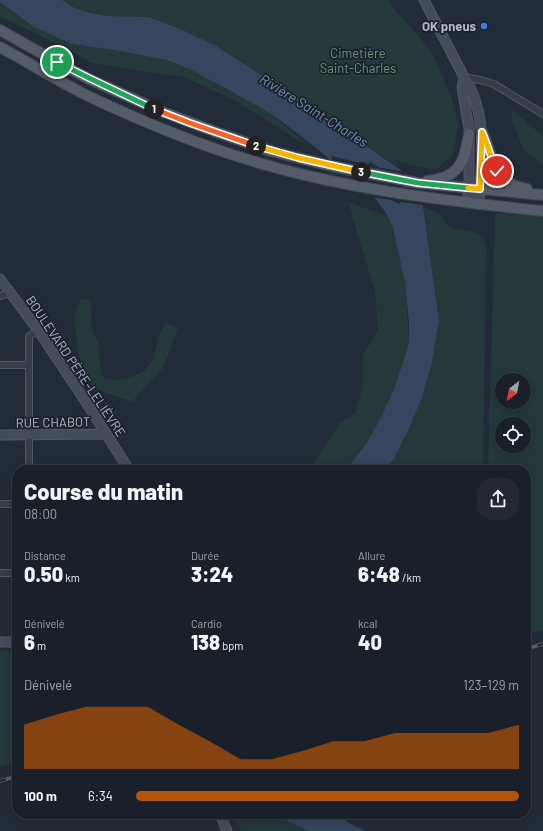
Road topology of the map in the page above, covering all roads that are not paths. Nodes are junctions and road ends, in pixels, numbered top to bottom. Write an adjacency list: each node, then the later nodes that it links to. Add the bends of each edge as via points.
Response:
1 (424, 0): 4 (main road)
2 (0, 30): 8 (main road, via 89,78 163,112 216,132 271,151)
3 (0, 47): 12 (main road, via 87,95 157,127 219,150 290,172)
4 (464, 78): 5 (street, via 494,84); 6 (main road, via 470,86); 7 (main road, via 462,88)
5 (543, 114)
6 (482, 132): 10 (main road); 11 (main road, via 494,165 505,180)
7 (469, 134): 8 (main road, via 464,160 453,172 442,178); 9 (main road)
8 (418, 183): 9 (main road)
9 (469, 188): 10 (main road); 12 (main road)
10 (480, 189): 11 (main road); 13 (main road)
11 (543, 193)
12 (467, 203): 13 (main road)
13 (479, 204): 14 (main road)
14 (543, 211)
15 (0, 279): 16 (main road, BOULEVARD PÈRE-LELIÈVRE)
16 (11, 293): 17 (street); 18 (main road, BOULEVARD PÈRE-LELIÈVRE)
17 (0, 296)
18 (38, 330): 20 (street, via 29,336); 21 (main road, BOULEVARD PÈRE-LELIÈVRE)
19 (0, 365): 20 (street)
20 (29, 365): 23 (street)
21 (106, 434): 23 (main road, RUE CHABOT); 25 (main road, BOULEVARD PÈRE-LELIÈVRE)
22 (0, 435): 23 (main road, RUE CHABOT)
23 (30, 435): 24 (street)
24 (29, 465)
25 (126, 465)
26 (0, 504): 27 (street)
27 (12, 504)
28 (0, 573): 29 (street)
29 (12, 573)
30 (0, 642): 31 (main road)
31 (12, 642)
32 (222, 819): 33 (main road)
33 (227, 831)

